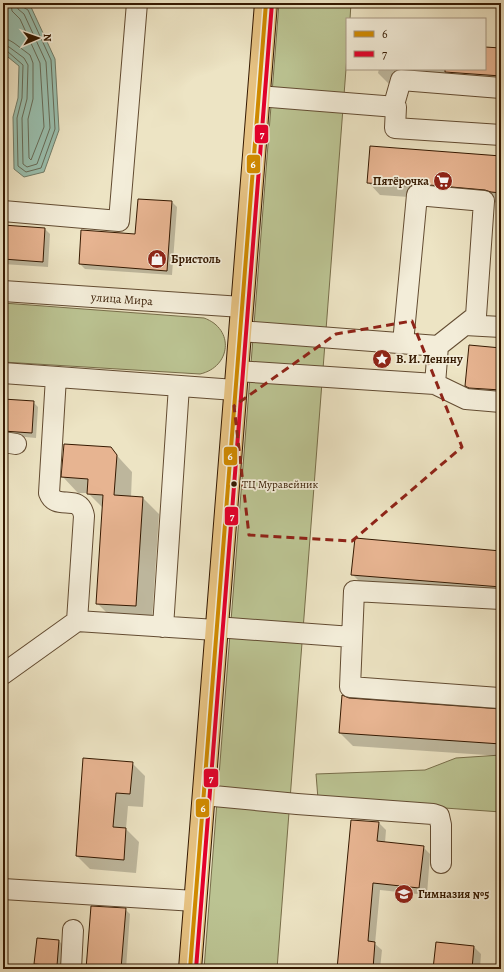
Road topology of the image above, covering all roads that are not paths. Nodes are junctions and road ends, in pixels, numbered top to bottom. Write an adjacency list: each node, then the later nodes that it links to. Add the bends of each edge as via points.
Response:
1 (137, 3): 7 (street, via 119,221)
2 (266, 3): 4 (main road)
3 (501, 88): 5 (street, via 401,80)
4 (258, 96): 6 (street, via 396,107 395,128); 9 (main road)
5 (395, 101)
6 (501, 135)
7 (3, 211)
8 (3, 291): 9 (street, улица Мира)
9 (242, 307): 12 (main road)
10 (465, 325): 11 (street); 13 (street, via 476,316 484,201 417,195); 14 (street)
11 (501, 327)
12 (240, 331): 13 (street); 17 (main road)
13 (403, 343): 14 (street)
14 (438, 346): 18 (street)
15 (3, 373): 16 (street)
16 (56, 377): 19 (street); 22 (street, via 49,493 53,500 75,503 83,511)
17 (236, 380): 18 (street); 19 (street); 24 (main road)
18 (435, 384): 20 (street, via 466,399)
19 (179, 386): 23 (street)
20 (501, 402)
21 (501, 599): 25 (street, via 354,591)
22 (77, 621): 23 (street); 26 (street)
23 (163, 627): 24 (street)
24 (216, 629): 25 (street); 28 (main road)
25 (352, 637): 27 (street, via 350,687)
26 (3, 674)
27 (499, 698)
28 (203, 795): 29 (street, via 433,814 439,816 441,825); 31 (main road)
29 (441, 863)
30 (3, 888): 31 (street)
31 (195, 902): 34 (main road)
32 (73, 930): 33 (street)
33 (71, 969)
34 (190, 969)

